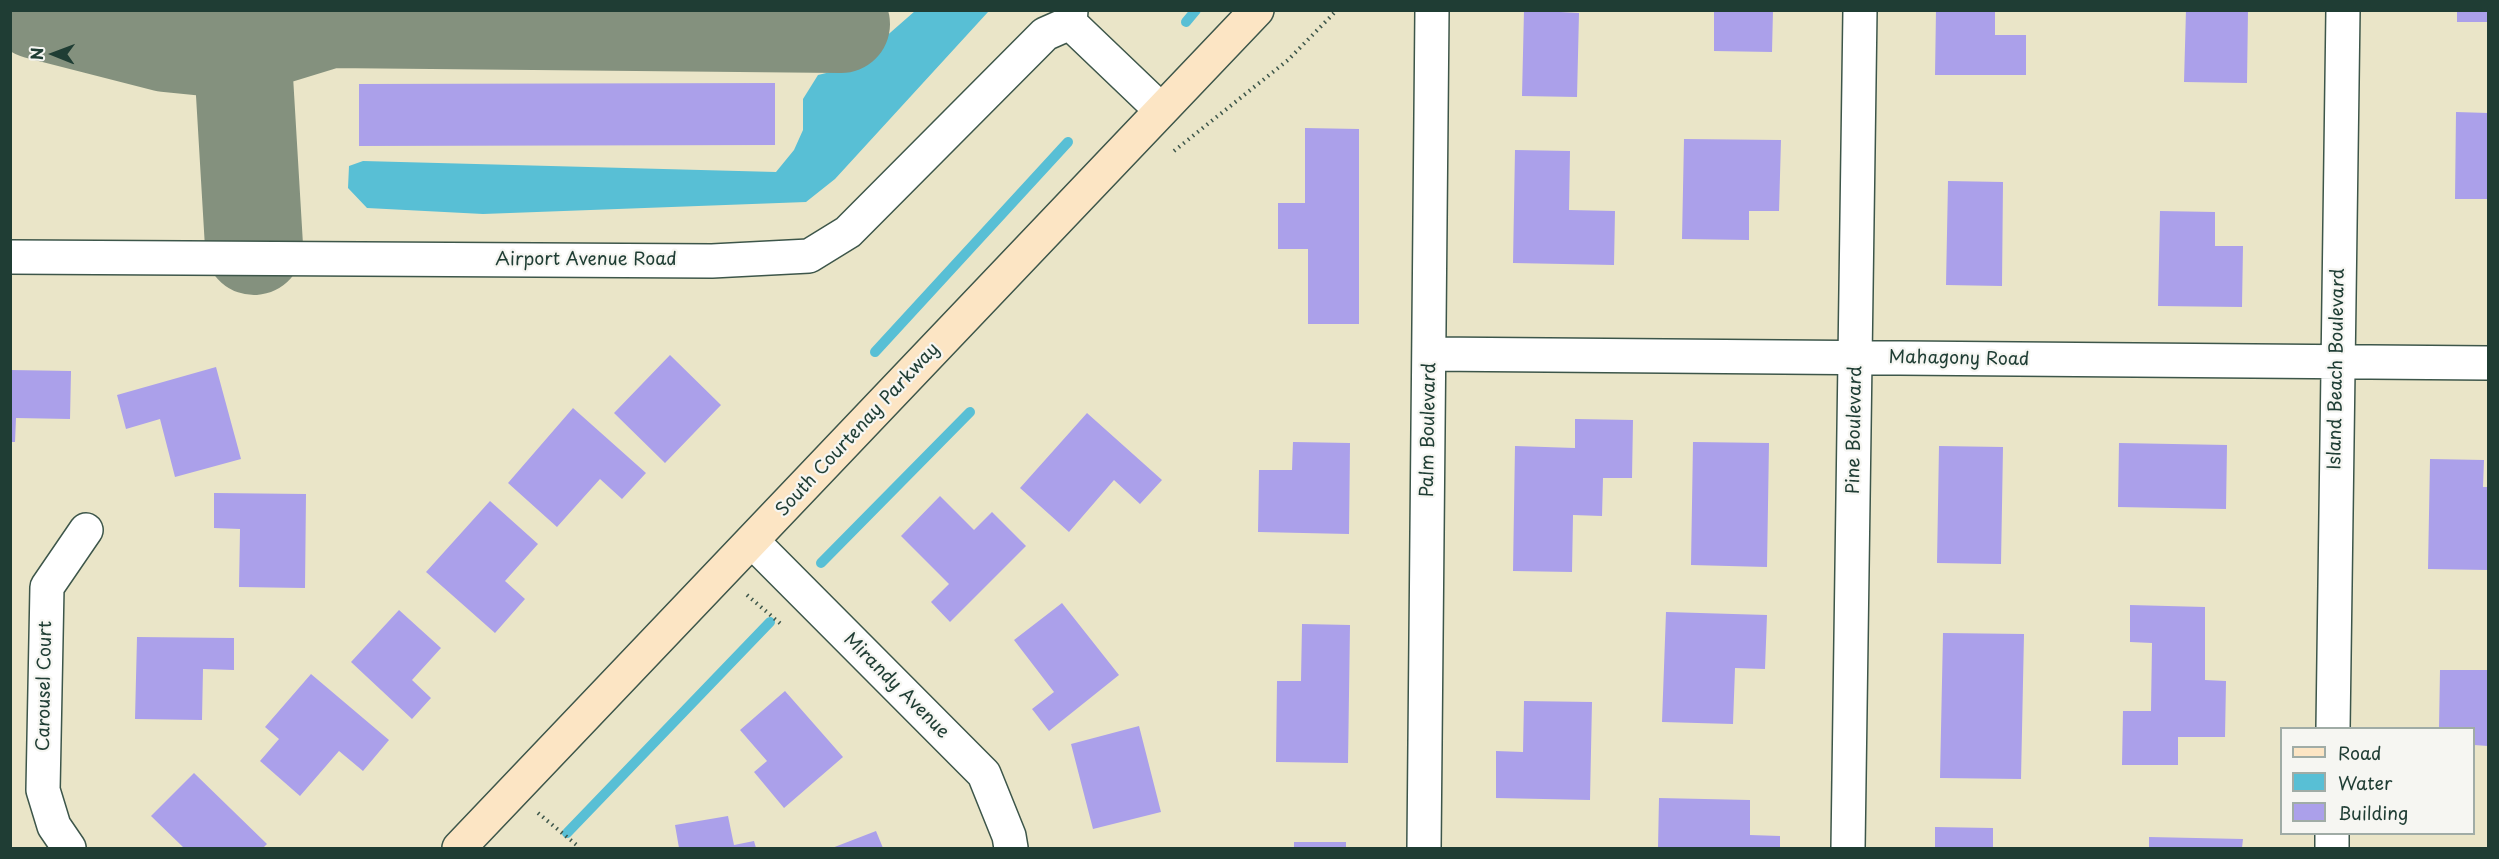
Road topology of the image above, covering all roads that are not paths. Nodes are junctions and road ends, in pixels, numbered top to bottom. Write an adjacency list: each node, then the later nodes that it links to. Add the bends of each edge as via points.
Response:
1 (1257, 10): 6 (main road, South Courtenay Parkway)
2 (1432, 10): 8 (street, Palm Boulevard)
3 (1860, 10): 9 (street, Pine Boulevard)
4 (2343, 10): 10 (street, Island Beach Boulevard)
5 (1070, 17): 6 (street); 7 (street, Airport Avenue Road, via 1045,33 848,232 810,256 712,261)
6 (1161, 110): 13 (main road, South Courtenay Parkway)
7 (10, 257)
8 (1430, 354): 9 (street, Mahagony Road); 18 (street, Palm Boulevard)
9 (1856, 358): 10 (street, Mahagony Road); 19 (street, Pine Boulevard)
10 (2337, 363): 11 (street, Mahagony Road); 14 (street, Island Beach Boulevard)
11 (2488, 363)
12 (86, 530): 16 (street, Carousel Court, via 47,587 43,789 54,826)
13 (752, 541): 15 (main road, South Courtenay Parkway); 17 (street, Mirandy Avenue, via 984,774)
14 (2333, 727)
15 (460, 848)
16 (69, 849)
17 (1011, 849)
18 (1424, 849)
19 (1848, 849)

